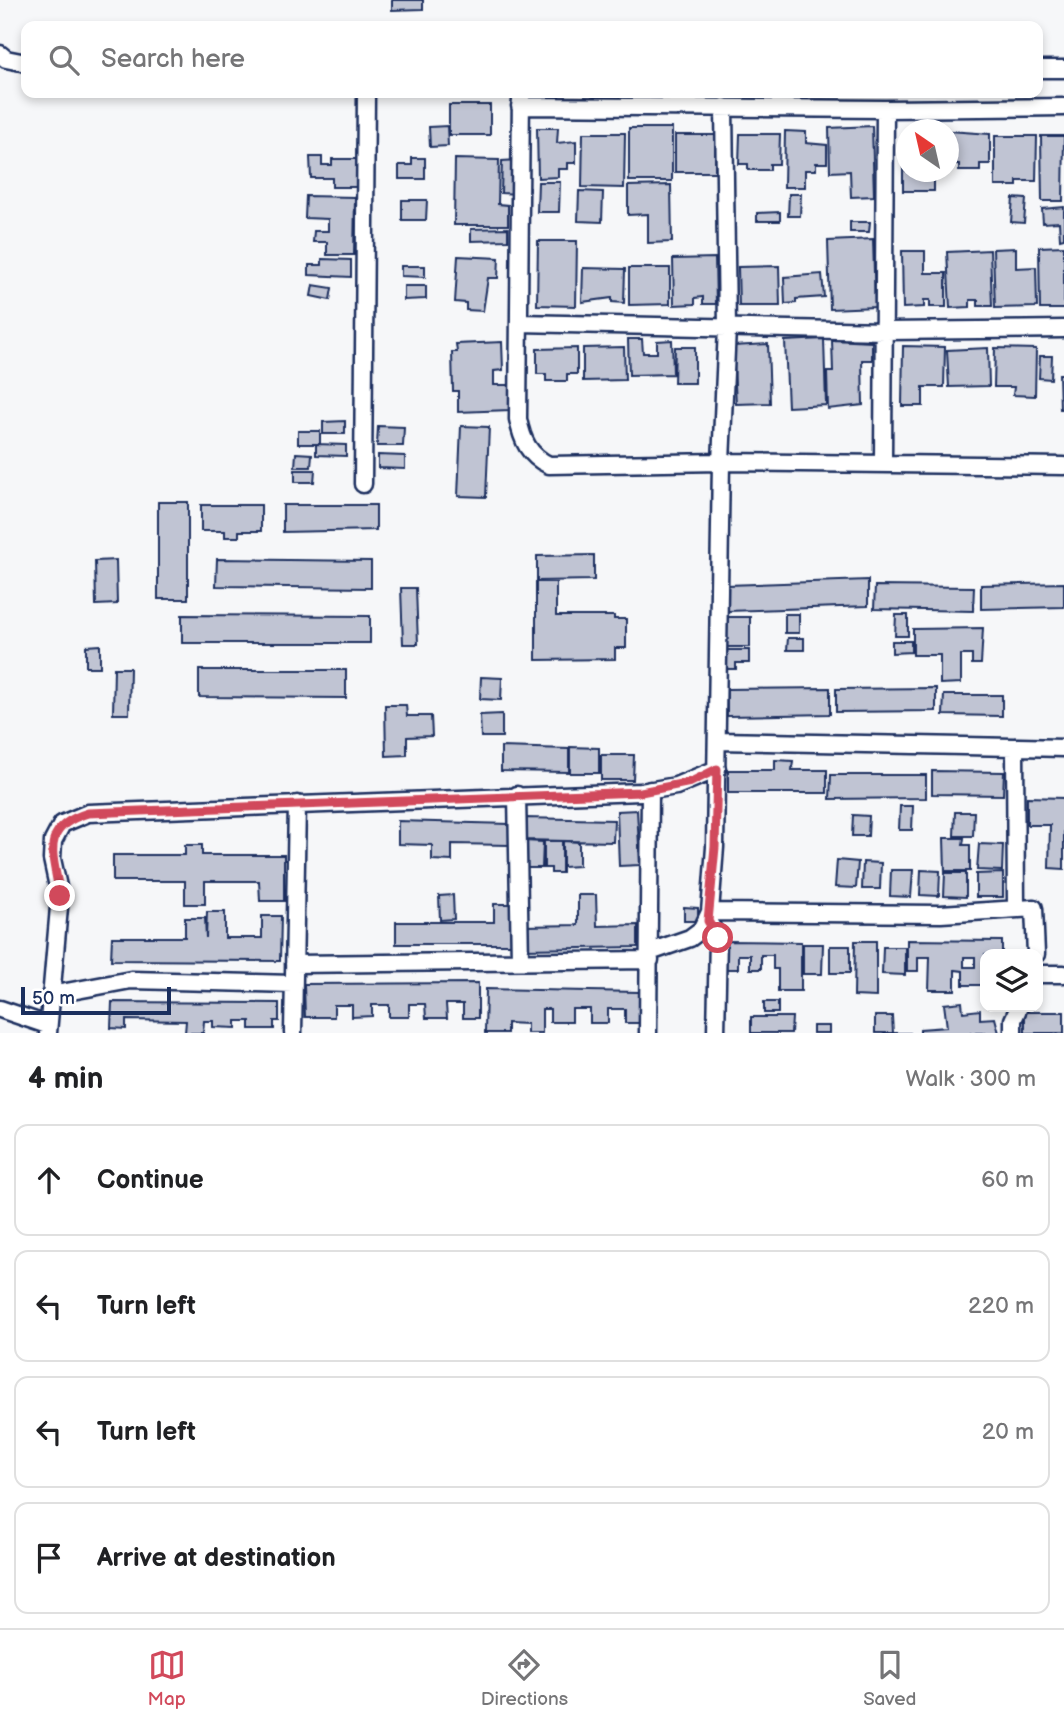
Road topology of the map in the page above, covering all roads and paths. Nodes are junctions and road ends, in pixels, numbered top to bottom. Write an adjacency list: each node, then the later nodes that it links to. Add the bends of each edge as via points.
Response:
1 (0, 54): 2 (street)
2 (21, 61)
3 (1043, 69): 4 (street)
4 (1064, 69)
5 (366, 98): 17 (street)
6 (521, 99): 7 (street); 10 (street)
7 (724, 107): 9 (street); 11 (street)
8 (1064, 107): 9 (street)
9 (885, 109): 13 (street)
10 (519, 323): 11 (street); 14 (street, via 518,419 525,445 538,460 549,466)
11 (727, 328): 13 (street); 14 (street)
12 (1064, 329): 13 (street)
13 (885, 331): 15 (street)
14 (721, 461): 15 (street); 18 (street)
15 (883, 463): 16 (street)
16 (1064, 466)
17 (363, 484)
18 (718, 741): 19 (street); 21 (street)
19 (1015, 747): 20 (street); 25 (street)
20 (1064, 748)
21 (717, 769): 22 (street, via 691,782); 26 (street)
22 (650, 790): 23 (street); 28 (street)
23 (517, 795): 24 (street); 29 (street)
24 (297, 804): 30 (street); 34 (street, via 88,813 62,824 52,849 60,896)
25 (1016, 909): 26 (street); 27 (street, via 1034,908)
26 (709, 917): 28 (street, via 690,938); 40 (street, via 718,938)
27 (1036, 949)
28 (650, 956): 29 (street); 39 (street)
29 (520, 961): 30 (street)
30 (294, 964): 33 (street)
31 (1043, 974): 32 (street)
32 (1064, 974)
33 (293, 984): 34 (street, via 142,979); 38 (street)
34 (50, 995): 37 (street)
35 (0, 1009): 37 (street)
36 (1017, 1012): 41 (street)
37 (47, 1029)
38 (293, 1033)
39 (648, 1033)
40 (716, 1033)
41 (1013, 1033)

